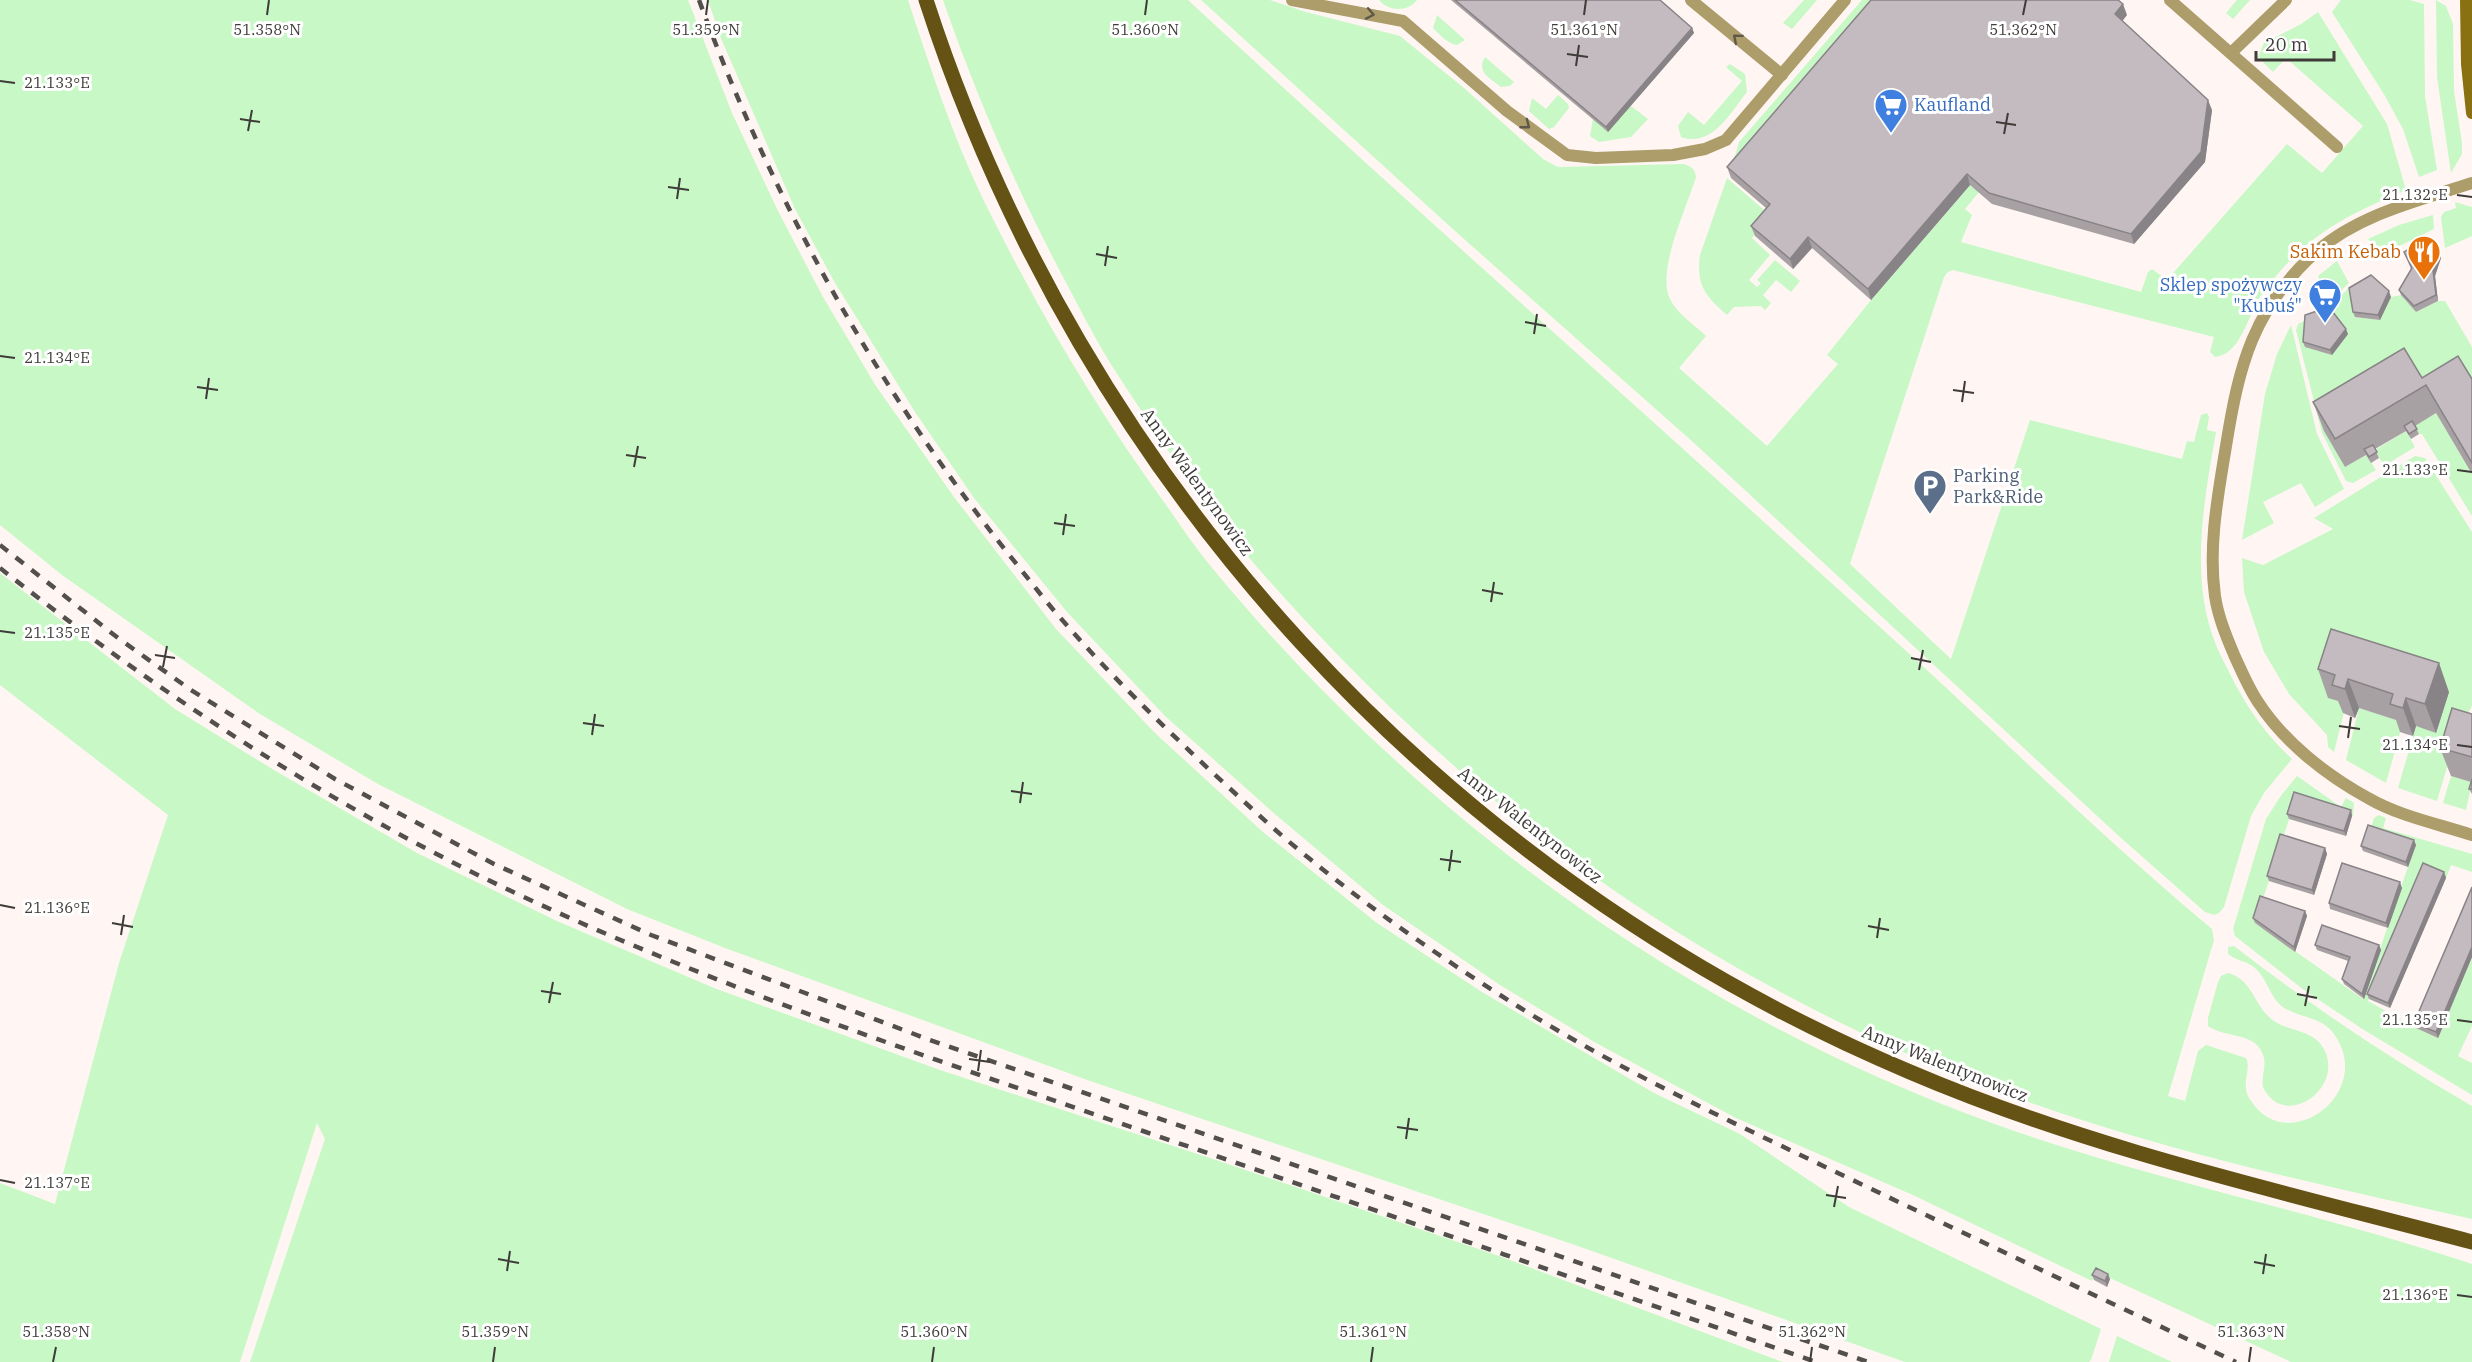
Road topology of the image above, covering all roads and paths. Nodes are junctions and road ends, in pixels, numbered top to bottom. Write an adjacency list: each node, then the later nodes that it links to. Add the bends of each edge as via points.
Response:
1 (926, 0): 14 (main road, Anny Walentynowicz, via 968,117 1022,237 1076,338 1157,466 1211,538 1317,661 1404,746 1503,831 1579,889 1680,955 1806,1025 1909,1072 2079,1135)
2 (1292, 0): 9 (lane, one-way to 9, via 1403,21 1508,111 1567,155 1673,155 1705,149 1726,140)
3 (1691, 0): 9 (lane, one-way to 3)
4 (1845, 0): 9 (lane)
5 (2170, 0): 8 (lane)
6 (2286, 0): 8 (lane)
7 (2466, 0): 10 (street)
8 (2231, 53): 11 (lane)
9 (1782, 75)
10 (2472, 113)
11 (2337, 147)
12 (2472, 183): 13 (lane, via 2390,210 2346,232 2300,267 2267,308 2255,331 2234,399 2213,552 2215,599 2223,627 2257,701 2285,735 2310,759 2368,799)
13 (2472, 835)
14 (2472, 1242)

